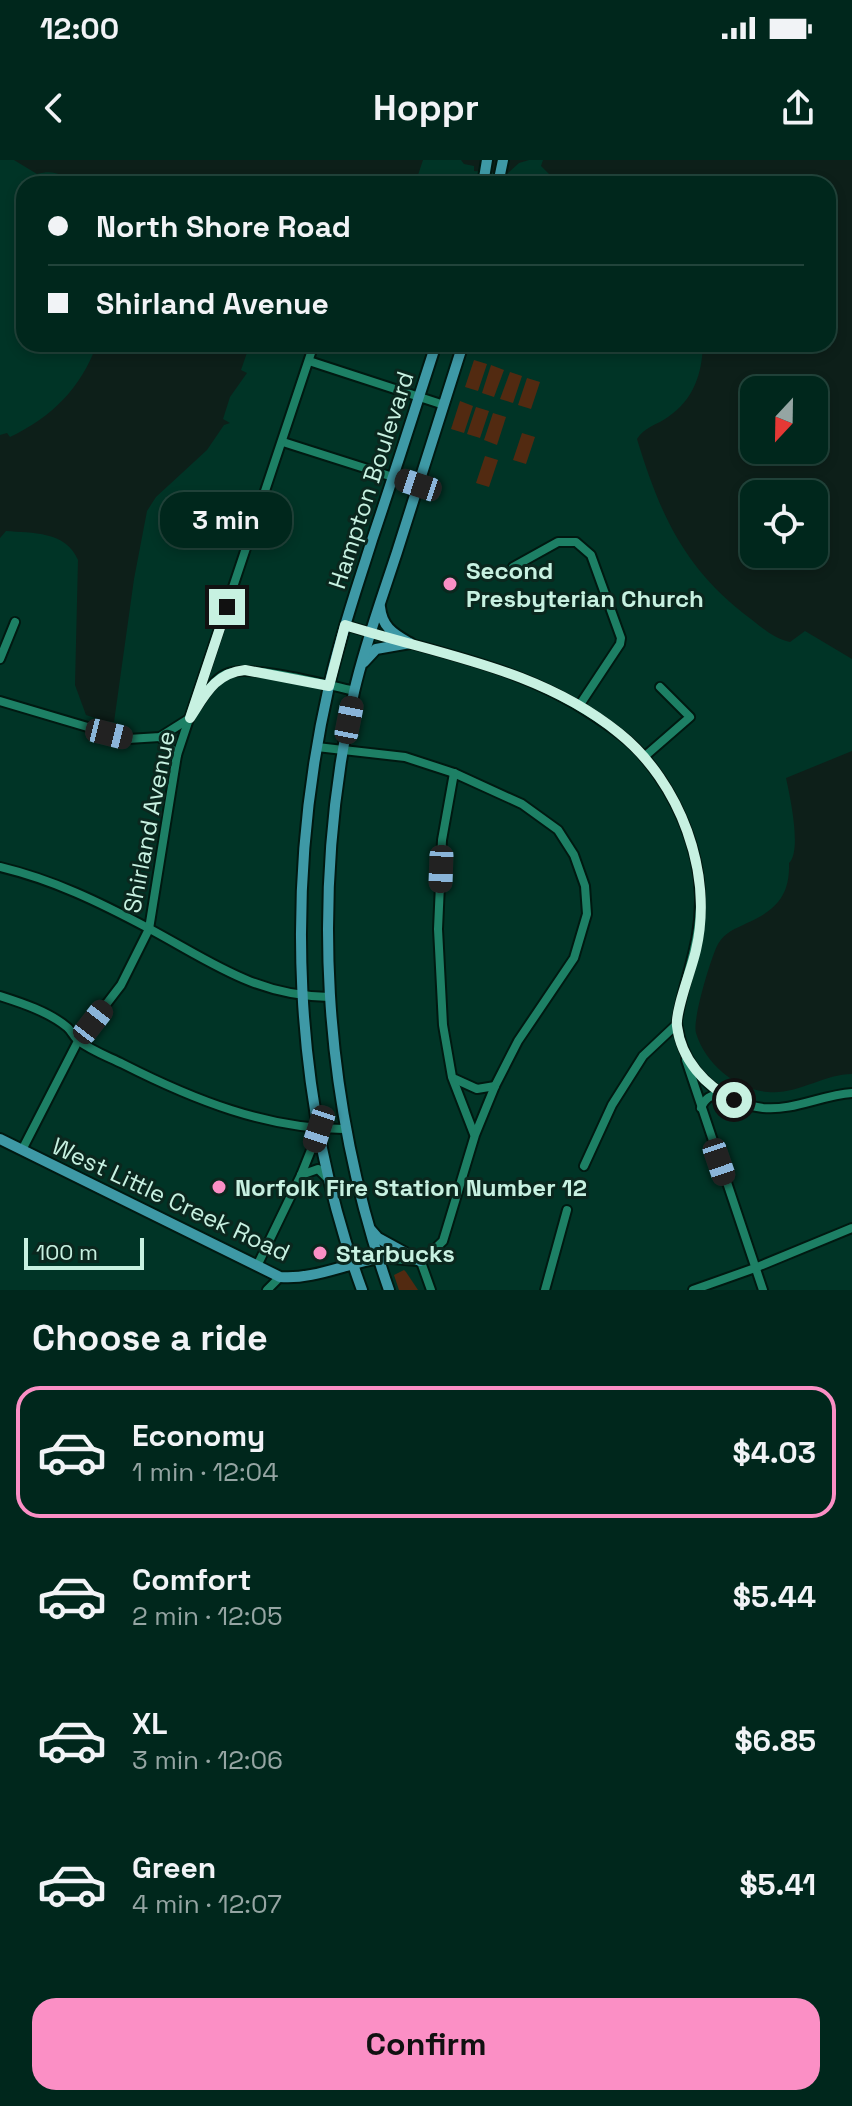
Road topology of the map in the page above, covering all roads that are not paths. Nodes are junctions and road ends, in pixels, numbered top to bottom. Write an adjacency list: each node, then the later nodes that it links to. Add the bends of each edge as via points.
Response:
1 (312, 352): 4 (street, Shirland Avenue)
2 (433, 352): 5 (main road, Hampton Boulevard)
3 (461, 352): 6 (main road, Hampton Boulevard)
4 (309, 361): 5 (street); 7 (street, Shirland Avenue)
5 (419, 396): 6 (street); 8 (main road, Hampton Boulevard)
6 (444, 405): 9 (main road, Hampton Boulevard)
7 (283, 442): 8 (street); 23 (street, Shirland Avenue)
8 (393, 477): 9 (street); 13 (main road, Hampton Boulevard)
9 (418, 485): 11 (main road, Hampton Boulevard)
10 (513, 567): 22 (street, via 558,542 576,542 591,555 621,638)
11 (380, 604): 14 (main road, Hampton Boulevard); 15 (main road, via 384,624)
12 (15, 622): 16 (street)
13 (345, 625): 14 (street); 18 (main road, Hampton Boulevard)
14 (370, 633): 15 (street); 17 (main road, Hampton Boulevard)
15 (410, 643): 17 (main road, via 376,649); 22 (street, via 502,669)
16 (0, 659)
17 (361, 667): 20 (main road, Hampton Boulevard)
18 (329, 686): 20 (street); 23 (street, via 237,671 216,681); 25 (main road, Hampton Boulevard)
19 (660, 687): 28 (street, via 690,717)
20 (355, 691): 26 (main road, Hampton Boulevard)
21 (0, 701): 24 (street, via 128,739)
22 (579, 706): 28 (street, via 619,732)
23 (190, 718): 24 (street); 27 (street, Shirland Avenue)
24 (160, 737): 27 (street)
25 (317, 747): 26 (street); 33 (main road, Hampton Boulevard, via 303,869)
26 (343, 749): 29 (street, via 405,757); 34 (main road, Hampton Boulevard, via 329,882)
27 (177, 755): 31 (street, Shirland Avenue)
28 (644, 757): 35 (street, via 682,817 698,871 698,939)
29 (454, 773): 38 (street, via 442,840 438,929 443,1025); 39 (street, via 522,804 558,830 585,886 587,914 574,958 518,1041)
30 (0, 867): 31 (street, via 40,877)
31 (149, 929): 33 (street, via 221,970); 36 (street, Shirland Avenue, via 121,985)
32 (0, 996): 36 (street, via 67,1027)
33 (303, 997): 34 (street); 43 (main road, Hampton Boulevard)
34 (329, 997): 44 (main road, Hampton Boulevard)
35 (677, 1024): 37 (street); 48 (street, via 643,1056 612,1105)
36 (78, 1041): 43 (street, via 216,1105); 47 (street, Shirland Avenue)
37 (684, 1051): 41 (street, via 697,1072); 42 (street)
38 (452, 1077): 39 (street, via 469,1087); 45 (street)
39 (495, 1086): 45 (street)
40 (852, 1093): 41 (street, via 780,1108 749,1105)
41 (722, 1094): 42 (street, via 704,1100)
42 (701, 1108): 58 (street)
43 (319, 1129): 44 (street); 49 (street); 50 (main road, Hampton Boulevard)
44 (347, 1129): 52 (main road, Hampton Boulevard)
45 (475, 1135): 55 (street, via 443,1241)
46 (0, 1139): 47 (main road, West Little Creek Road)
47 (22, 1150): 57 (main road, West Little Creek Road)
48 (584, 1166)
49 (301, 1175): 50 (street, via 318,1169); 57 (street)
50 (331, 1184): 56 (main road, Hampton Boulevard)
51 (567, 1210): 64 (street)
52 (370, 1228): 54 (main road, Hampton Boulevard); 55 (main road)
53 (852, 1228): 58 (street)
54 (380, 1258): 55 (street, West Little Creek Road); 56 (main road, West Little Creek Road); 62 (main road, Hampton Boulevard)
55 (420, 1262): 63 (street)
56 (353, 1263): 59 (main road, West Little Creek Road, via 306,1277); 61 (main road, Hampton Boulevard)
57 (257, 1266): 59 (main road, West Little Creek Road)
58 (755, 1268): 65 (street); 66 (street)
59 (280, 1277): 60 (street)
60 (267, 1290)
61 (362, 1290)
62 (389, 1290)
63 (431, 1290)
64 (545, 1290)
65 (693, 1290)
66 (763, 1290)

